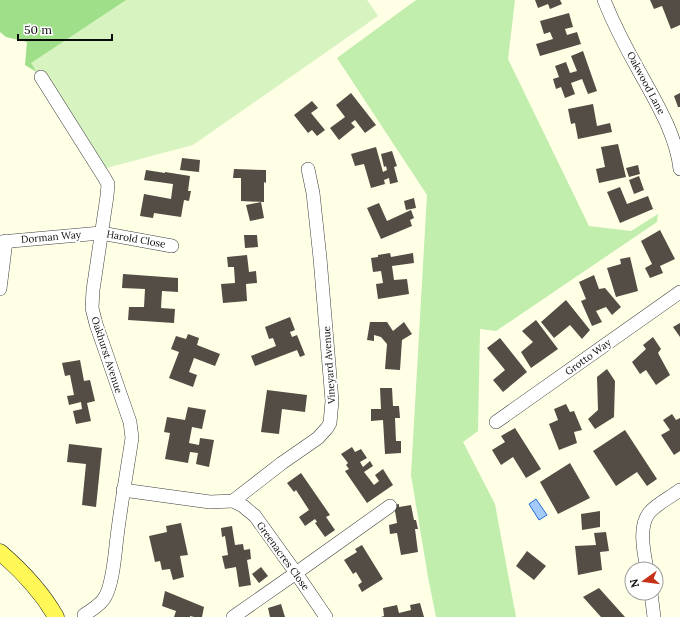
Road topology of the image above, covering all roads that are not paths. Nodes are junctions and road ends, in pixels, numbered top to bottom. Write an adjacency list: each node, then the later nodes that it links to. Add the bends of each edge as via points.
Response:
1 (604, 0): 4 (street, Oakwood Lane, via 614,24 667,123)
2 (41, 77): 5 (street, Oakhurst Avenue, via 107,182)
3 (308, 169): 13 (street, Vineyard Avenue, via 320,258 332,401 330,423 318,438)
4 (680, 169)
5 (101, 233): 6 (street, Dorman Way); 7 (street, Harold Close); 11 (street, Oakhurst Avenue, via 92,308 130,422 132,438)
6 (3, 242): 8 (street)
7 (172, 246)
8 (0, 289)
9 (680, 292): 10 (street, Grotto Way)
10 (496, 422)
11 (123, 490): 13 (street, via 210,502); 19 (street, Oakhurst Avenue, via 106,596)
12 (680, 490): 16 (street, via 647,516 642,540)
13 (233, 501): 17 (street, Greenacres Close, via 254,516)
14 (390, 506): 17 (street)
15 (0, 552): 20 (main road, via 31,582)
16 (646, 561)
17 (296, 573): 21 (street); 22 (street, Greenacres Close)
18 (652, 601): 23 (street)
19 (84, 615)
20 (56, 617)
21 (233, 617)
22 (326, 617)
23 (654, 617)

